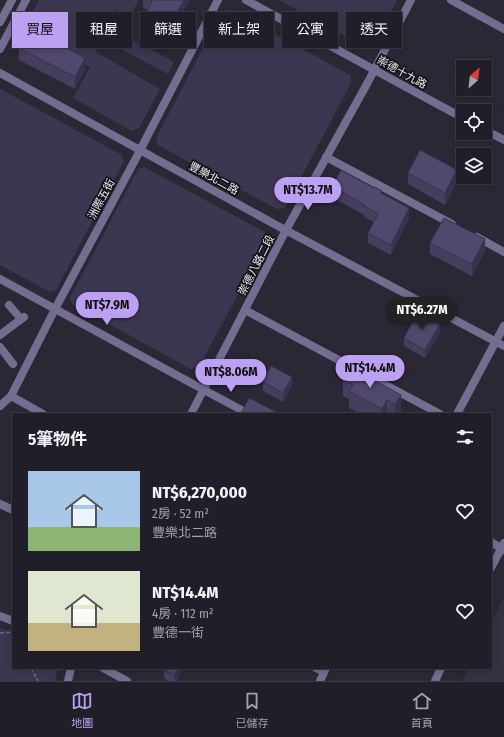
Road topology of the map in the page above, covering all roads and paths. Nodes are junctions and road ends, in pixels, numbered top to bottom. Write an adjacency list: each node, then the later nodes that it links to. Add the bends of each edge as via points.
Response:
1 (12, 0): 7 (street)
2 (26, 0): 9 (street)
3 (218, 0): 15 (street, 洲際五街)
4 (246, 0): 10 (street, 崇德十九路)
5 (411, 0): 10 (street, 崇德八路二段)
6 (450, 0): 8 (street)
7 (0, 22)
8 (504, 29)
9 (0, 49)
10 (374, 70): 12 (street, 崇德十九路); 16 (street, 崇德八路二段)
11 (0, 73): 15 (street, 豐樂北二路)
12 (456, 114)
13 (492, 134): 14 (street)
14 (504, 140)
15 (140, 150): 17 (street, 豐樂北二路); 21 (street, 洲際五街)
16 (326, 157): 17 (street, 崇德八路二段); 18 (street)
17 (286, 230): 22 (street, 崇德八路二段); 25 (street, 豐樂北二路)
18 (504, 252)
19 (0, 279): 21 (street)
20 (9, 305): 24 (street, via 22,318)
21 (55, 309): 29 (street); 30 (street, 洲際五街)
22 (245, 310): 29 (street, 崇德八路二段); 35 (street)
23 (504, 326): 25 (street)
24 (0, 335)
25 (496, 342): 26 (street, 豐樂北二路); 36 (street)
26 (504, 346)
27 (0, 347): 28 (street)
28 (13, 364)
29 (204, 390): 33 (street, 崇德八路二段); 34 (street)
30 (11, 396): 31 (street, 洲際五街); 32 (street)
31 (0, 406)
32 (41, 413)
33 (192, 413)
34 (247, 413)
35 (438, 413)
36 (458, 413)
37 (0, 504): 38 (street)
38 (12, 510)
39 (492, 542): 40 (street)
40 (503, 547): 41 (street)
41 (492, 566)
42 (0, 616): 43 (street)
43 (12, 621)
44 (12, 632): 45 (path)
45 (0, 633)
46 (32, 669): 51 (path)
47 (71, 669): 52 (street)
48 (105, 669): 53 (street)
49 (441, 669): 55 (street)
50 (325, 670): 54 (street)
51 (38, 681)
52 (68, 681)
53 (127, 681)
54 (320, 681)
55 (435, 681)

